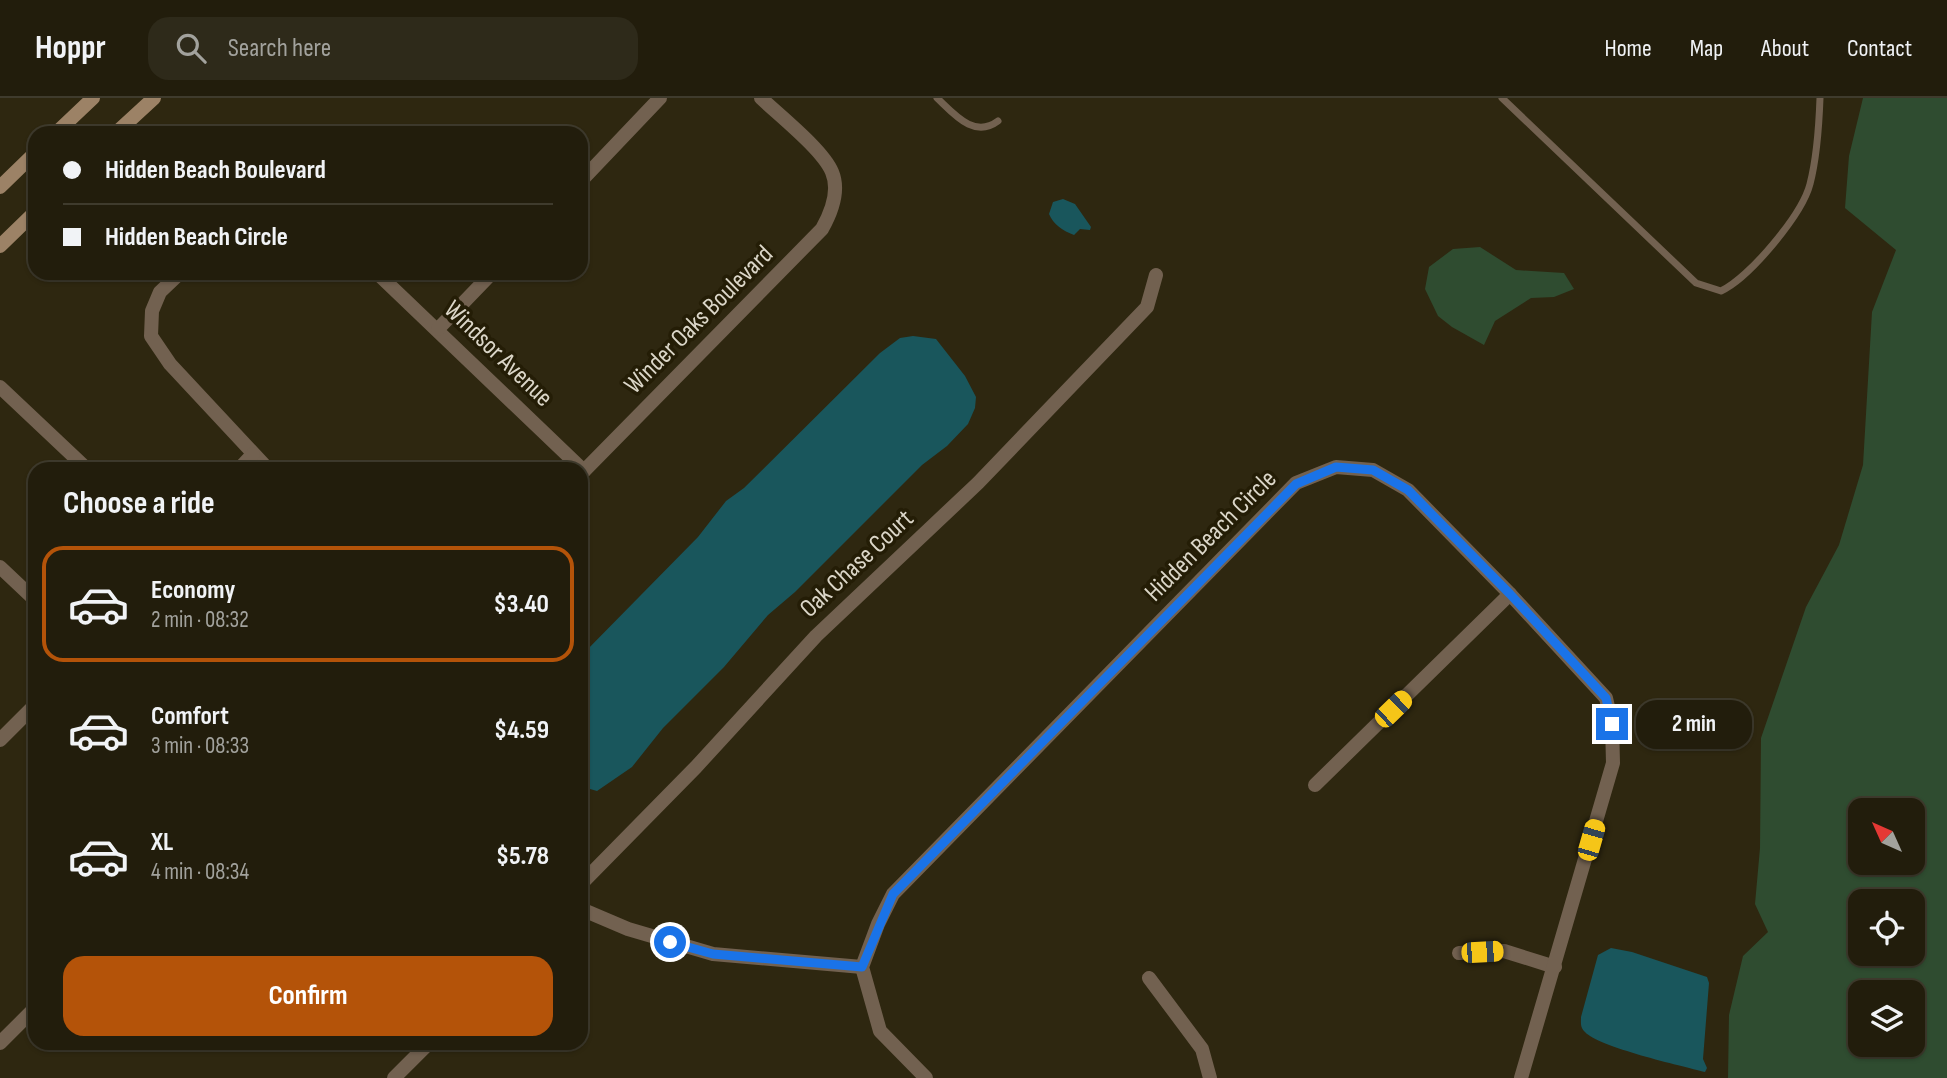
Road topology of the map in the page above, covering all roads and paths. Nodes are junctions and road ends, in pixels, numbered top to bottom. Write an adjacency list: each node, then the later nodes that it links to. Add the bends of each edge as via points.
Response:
1 (93, 98): 9 (main road)
2 (154, 98): 10 (main road)
3 (660, 98): 12 (street)
4 (761, 98): 27 (street, Winder Oaks Boulevard, via 833,173 831,213 822,229)
5 (937, 98): 8 (lane, via 971,126 982,128)
6 (1502, 98): 7 (lane, via 1696,283 1721,291 1734,285 1780,237 1809,187)
7 (1819, 98)
8 (998, 121)
9 (63, 126)
10 (124, 126)
11 (28, 160): 13 (main road)
12 (588, 174)
13 (0, 187)
14 (28, 219): 15 (main road)
15 (0, 246)
16 (1156, 275): 34 (street, Oak Chase Court, via 1147,307 978,484 816,636)
17 (173, 280): 22 (street, via 160,292 152,311 151,336 170,364)
18 (385, 280): 20 (street, Windsor Avenue)
19 (485, 280): 20 (street)
20 (438, 329): 26 (street, Windsor Avenue)
21 (0, 387): 23 (street)
22 (253, 454): 24 (street); 25 (street)
23 (80, 462)
24 (246, 462)
25 (261, 462)
26 (571, 462)
27 (588, 467)
28 (0, 567): 29 (street)
29 (28, 593)
30 (1510, 594): 33 (street); 37 (street, Hidden Beach Circle, via 1408,490 1373,470 1336,467 1296,484 893,894); 38 (street, Hidden Beach Circle, via 1606,698 1612,724 1613,763)
31 (28, 712): 32 (street)
32 (0, 740)
33 (1315, 785)
34 (588, 877)
35 (588, 912): 37 (street, via 713,954)
36 (1459, 953): 38 (street, via 1504,951)
37 (862, 967): 44 (street, via 880,1031)
38 (1555, 967): 46 (street, Hidden Beach Circle)
39 (1149, 978): 45 (street, via 1202,1049)
40 (28, 1015): 41 (street)
41 (0, 1043)
42 (422, 1050): 43 (street)
43 (394, 1078)
44 (926, 1078)
45 (1210, 1078)
46 (1521, 1078)

